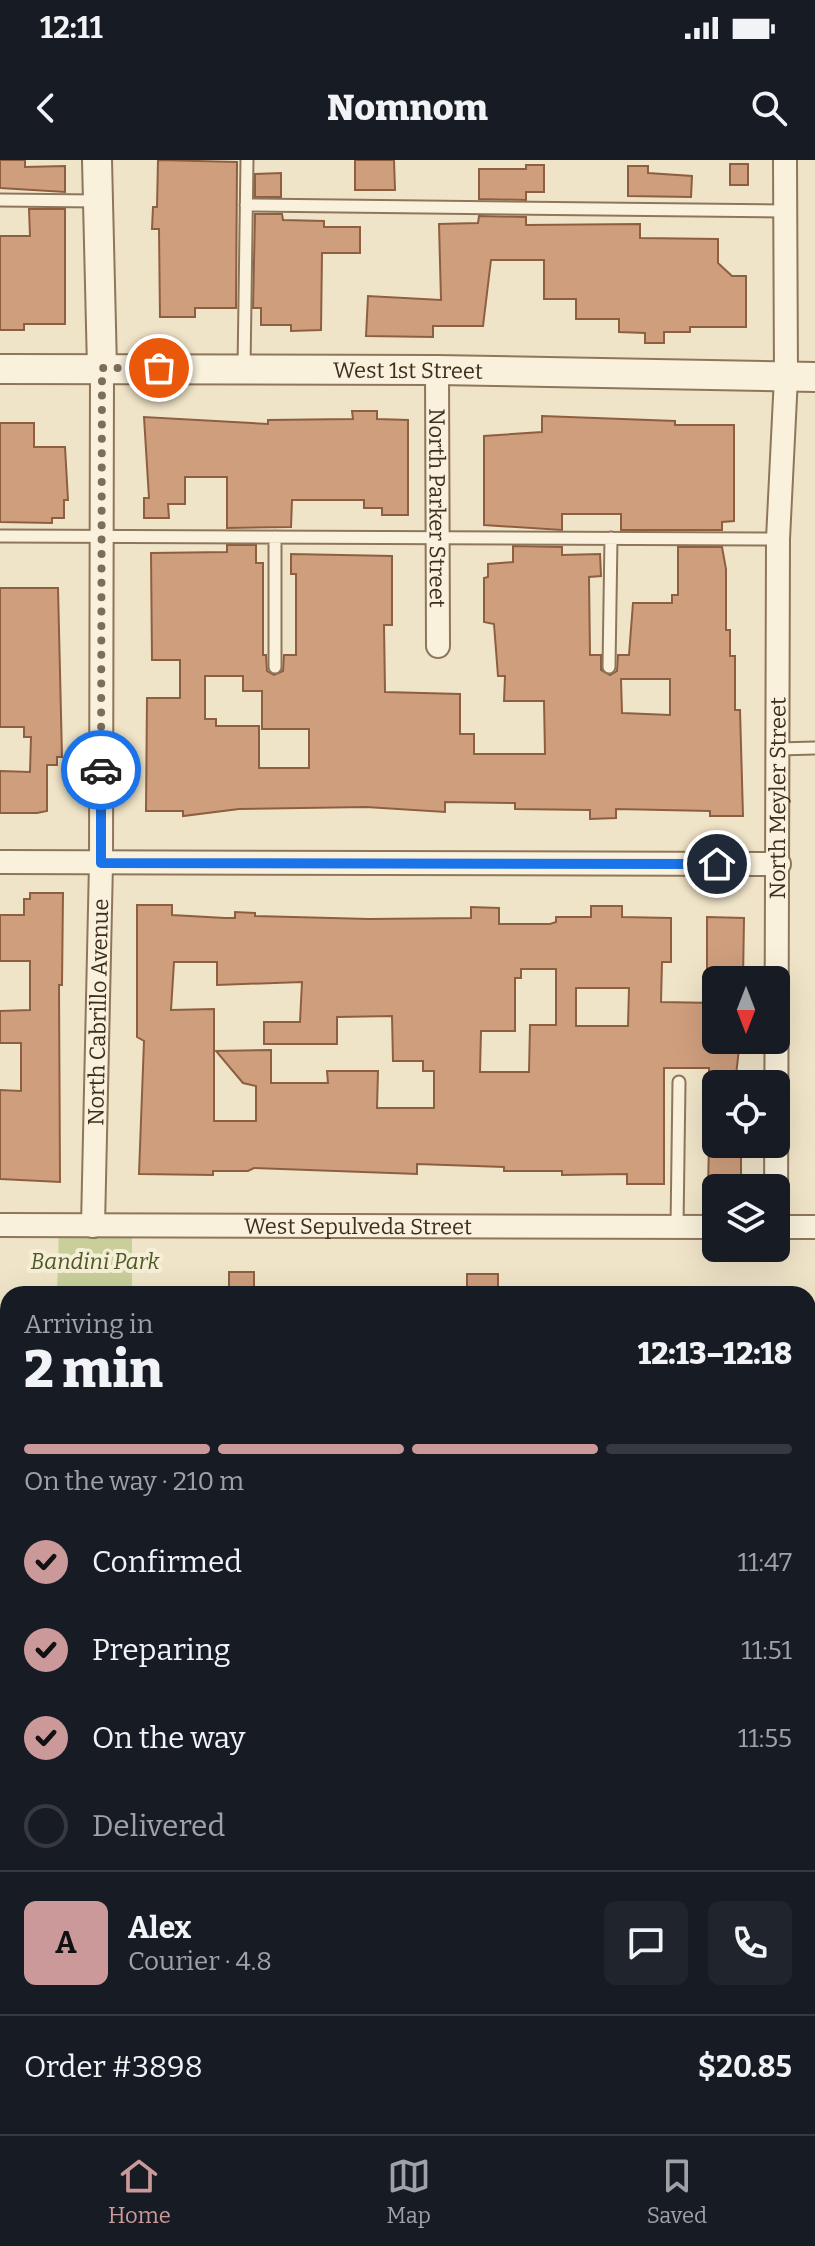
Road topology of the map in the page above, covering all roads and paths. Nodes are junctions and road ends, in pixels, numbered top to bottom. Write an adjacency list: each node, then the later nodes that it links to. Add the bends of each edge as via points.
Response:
1 (97, 160): 5 (street)
2 (247, 160): 6 (lane)
3 (785, 160): 7 (street, North Meyler Street)
4 (0, 200): 5 (lane)
5 (97, 201): 8 (street)
6 (246, 205): 7 (lane); 10 (lane)
7 (785, 211): 12 (street, North Meyler Street)
8 (102, 368): 9 (street, West 1st Street); 10 (street, West 1st Street); 14 (street, North Cabrillo Avenue)
9 (0, 369)
10 (244, 369): 11 (street, West 1st Street)
11 (437, 370): 12 (street, West 1st Street); 17 (street, North Parker Street)
12 (786, 377): 13 (street, West 1st Street); 19 (street, North Meyler Street)
13 (815, 377)
14 (102, 535): 15 (lane); 16 (lane); 26 (street, North Cabrillo Avenue)
15 (0, 536)
16 (275, 537): 17 (lane); 21 (lane)
17 (438, 538): 18 (lane); 20 (street, North Parker Street)
18 (611, 538): 19 (lane); 22 (lane)
19 (778, 539): 24 (street, North Meyler Street)
20 (438, 646)
21 (275, 667)
22 (609, 667)
23 (815, 748): 24 (lane)
24 (778, 749): 27 (street, North Meyler Street)
25 (0, 862): 26 (street)
26 (101, 863): 27 (street); 31 (street, North Cabrillo Avenue)
27 (779, 864): 29 (street, North Meyler Street)
28 (679, 1082): 32 (lane)
29 (776, 1174)
30 (0, 1225): 31 (street, West Sepulveda Street)
31 (93, 1226): 32 (street, West Sepulveda Street)
32 (677, 1227): 33 (street, West Sepulveda Street)
33 (702, 1227)
34 (790, 1227): 35 (street)
35 (815, 1227)

